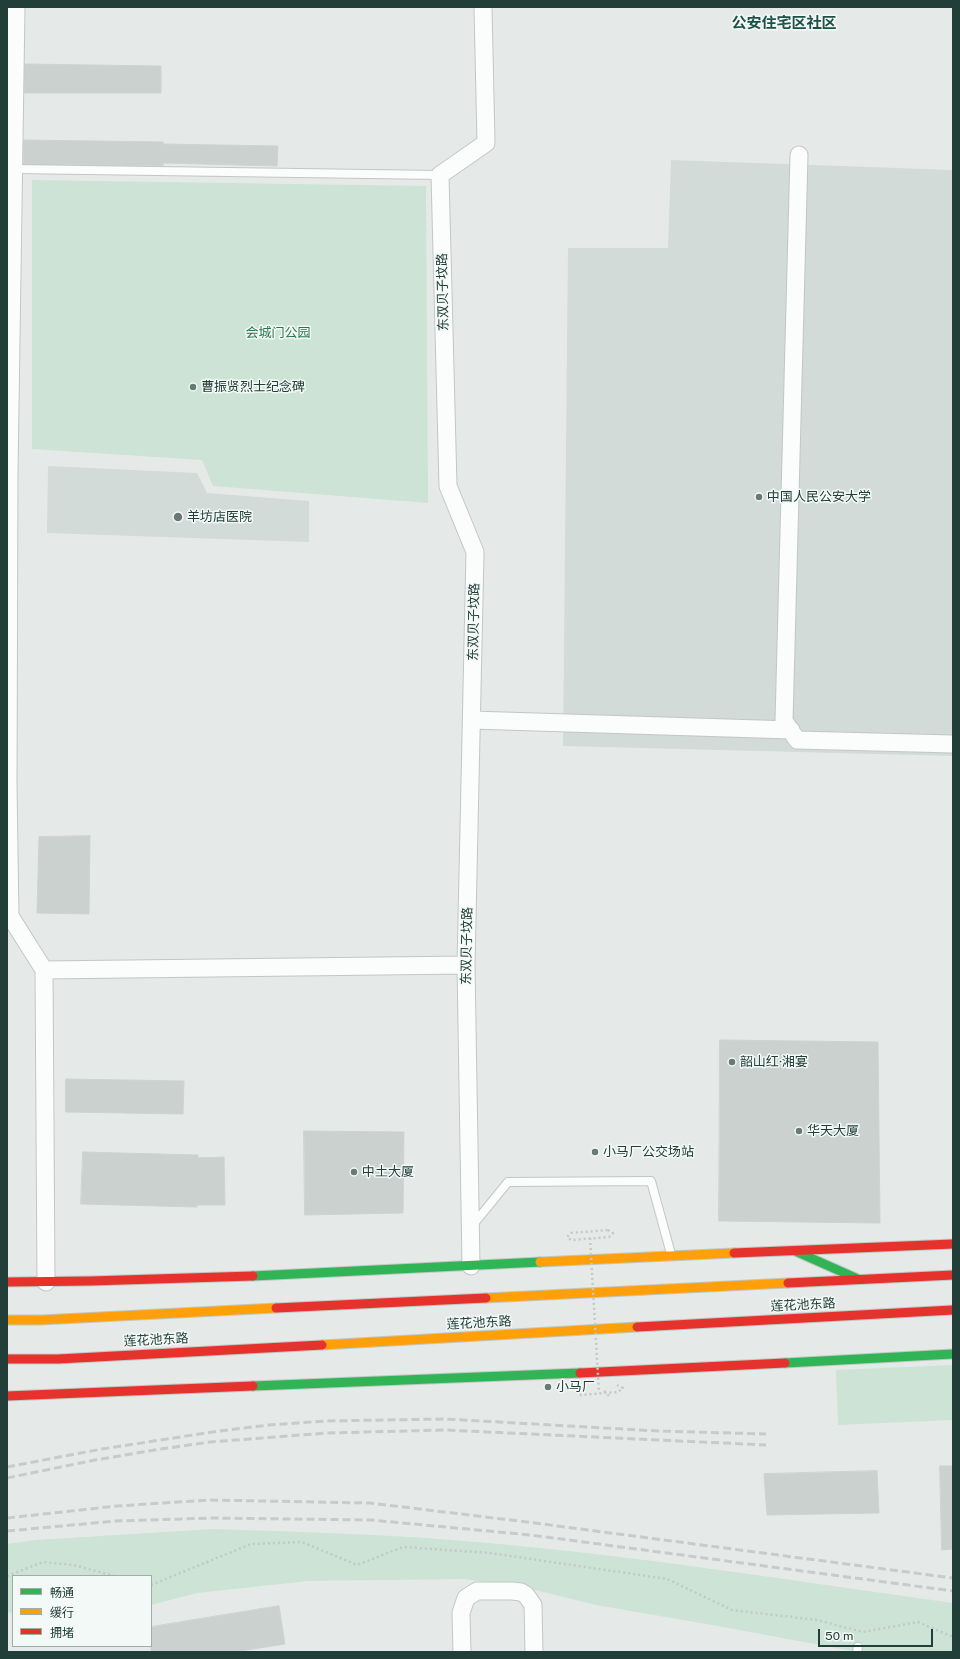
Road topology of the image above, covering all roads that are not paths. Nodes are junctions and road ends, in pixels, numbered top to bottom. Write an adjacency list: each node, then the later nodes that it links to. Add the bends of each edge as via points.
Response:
1 (16, 7): 4 (street)
2 (483, 7): 5 (street, via 486,143)
3 (800, 154): 8 (street, via 784,721)
4 (14, 169): 5 (lane); 6 (street)
5 (440, 175): 7 (street, 东双贝子坟路, via 448,486 476,552)
6 (8, 472): 10 (street)
7 (472, 720): 8 (street); 11 (street, 东双贝子坟路)
8 (791, 730): 9 (street, via 797,740)
9 (953, 744)
10 (8, 784): 12 (street, via 10,916)
11 (466, 964): 12 (street); 13 (street, 东双贝子坟路)
12 (44, 970): 21 (street)
13 (470, 1229): 16 (lane, via 508,1182 651,1181); 17 (street, 东双贝子坟路)
14 (953, 1244): 15 (main road)
15 (795, 1251): 16 (main road); 19 (main road)
16 (672, 1255): 17 (main road)
17 (471, 1266): 21 (main road)
18 (953, 1275): 19 (main road, 莲花池东路)
19 (860, 1280): 25 (main road, 莲花池东路)
20 (7, 1282): 21 (main road)
21 (46, 1282)
22 (953, 1310): 28 (main road, 莲花池东路)
23 (7, 1312): 25 (main road)
24 (7, 1320): 25 (main road, 莲花池东路)
25 (41, 1320)
26 (953, 1354): 30 (main road, via 548,1375)
27 (7, 1359): 28 (main road, 莲花池东路)
28 (58, 1359): 29 (main road)
29 (22, 1368)
30 (7, 1396)
31 (462, 1652): 32 (street, via 460,1613 466,1598 477,1591 512,1591 526,1594 533,1605)
32 (534, 1652)

